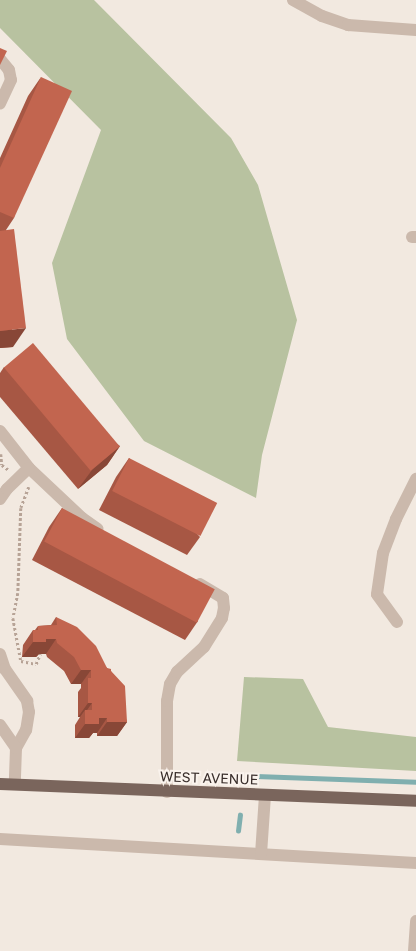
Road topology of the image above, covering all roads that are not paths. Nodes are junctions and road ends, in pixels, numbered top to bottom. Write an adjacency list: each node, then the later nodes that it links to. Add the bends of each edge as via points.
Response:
1 (293, 0): 2 (street, via 322,16 348,25)
2 (416, 30)
3 (0, 59): 4 (street, via 9,70 10,80)
4 (0, 104)
5 (0, 431): 6 (street)
6 (29, 468): 8 (street); 9 (street, via 82,518)
7 (416, 479): 11 (street, via 382,553 377,594)
8 (0, 499)
9 (108, 534)
10 (192, 580): 18 (street, via 223,598 224,608 222,618 204,647 170,684 167,701)
11 (397, 622)
12 (0, 654): 13 (street)
13 (3, 674): 15 (street, via 21,689 29,712 26,730)
14 (0, 725): 15 (street)
15 (16, 748): 17 (street)
16 (0, 784): 17 (main road, WEST AVENUE)
17 (16, 784): 18 (main road, WEST AVENUE)
18 (167, 792): 19 (main road, WEST AVENUE)
19 (265, 795): 20 (main road, WEST AVENUE); 22 (street)
20 (416, 801)
21 (0, 839): 22 (street)
22 (261, 854): 23 (street)
23 (416, 863)
24 (416, 921): 25 (street)
25 (414, 951)

